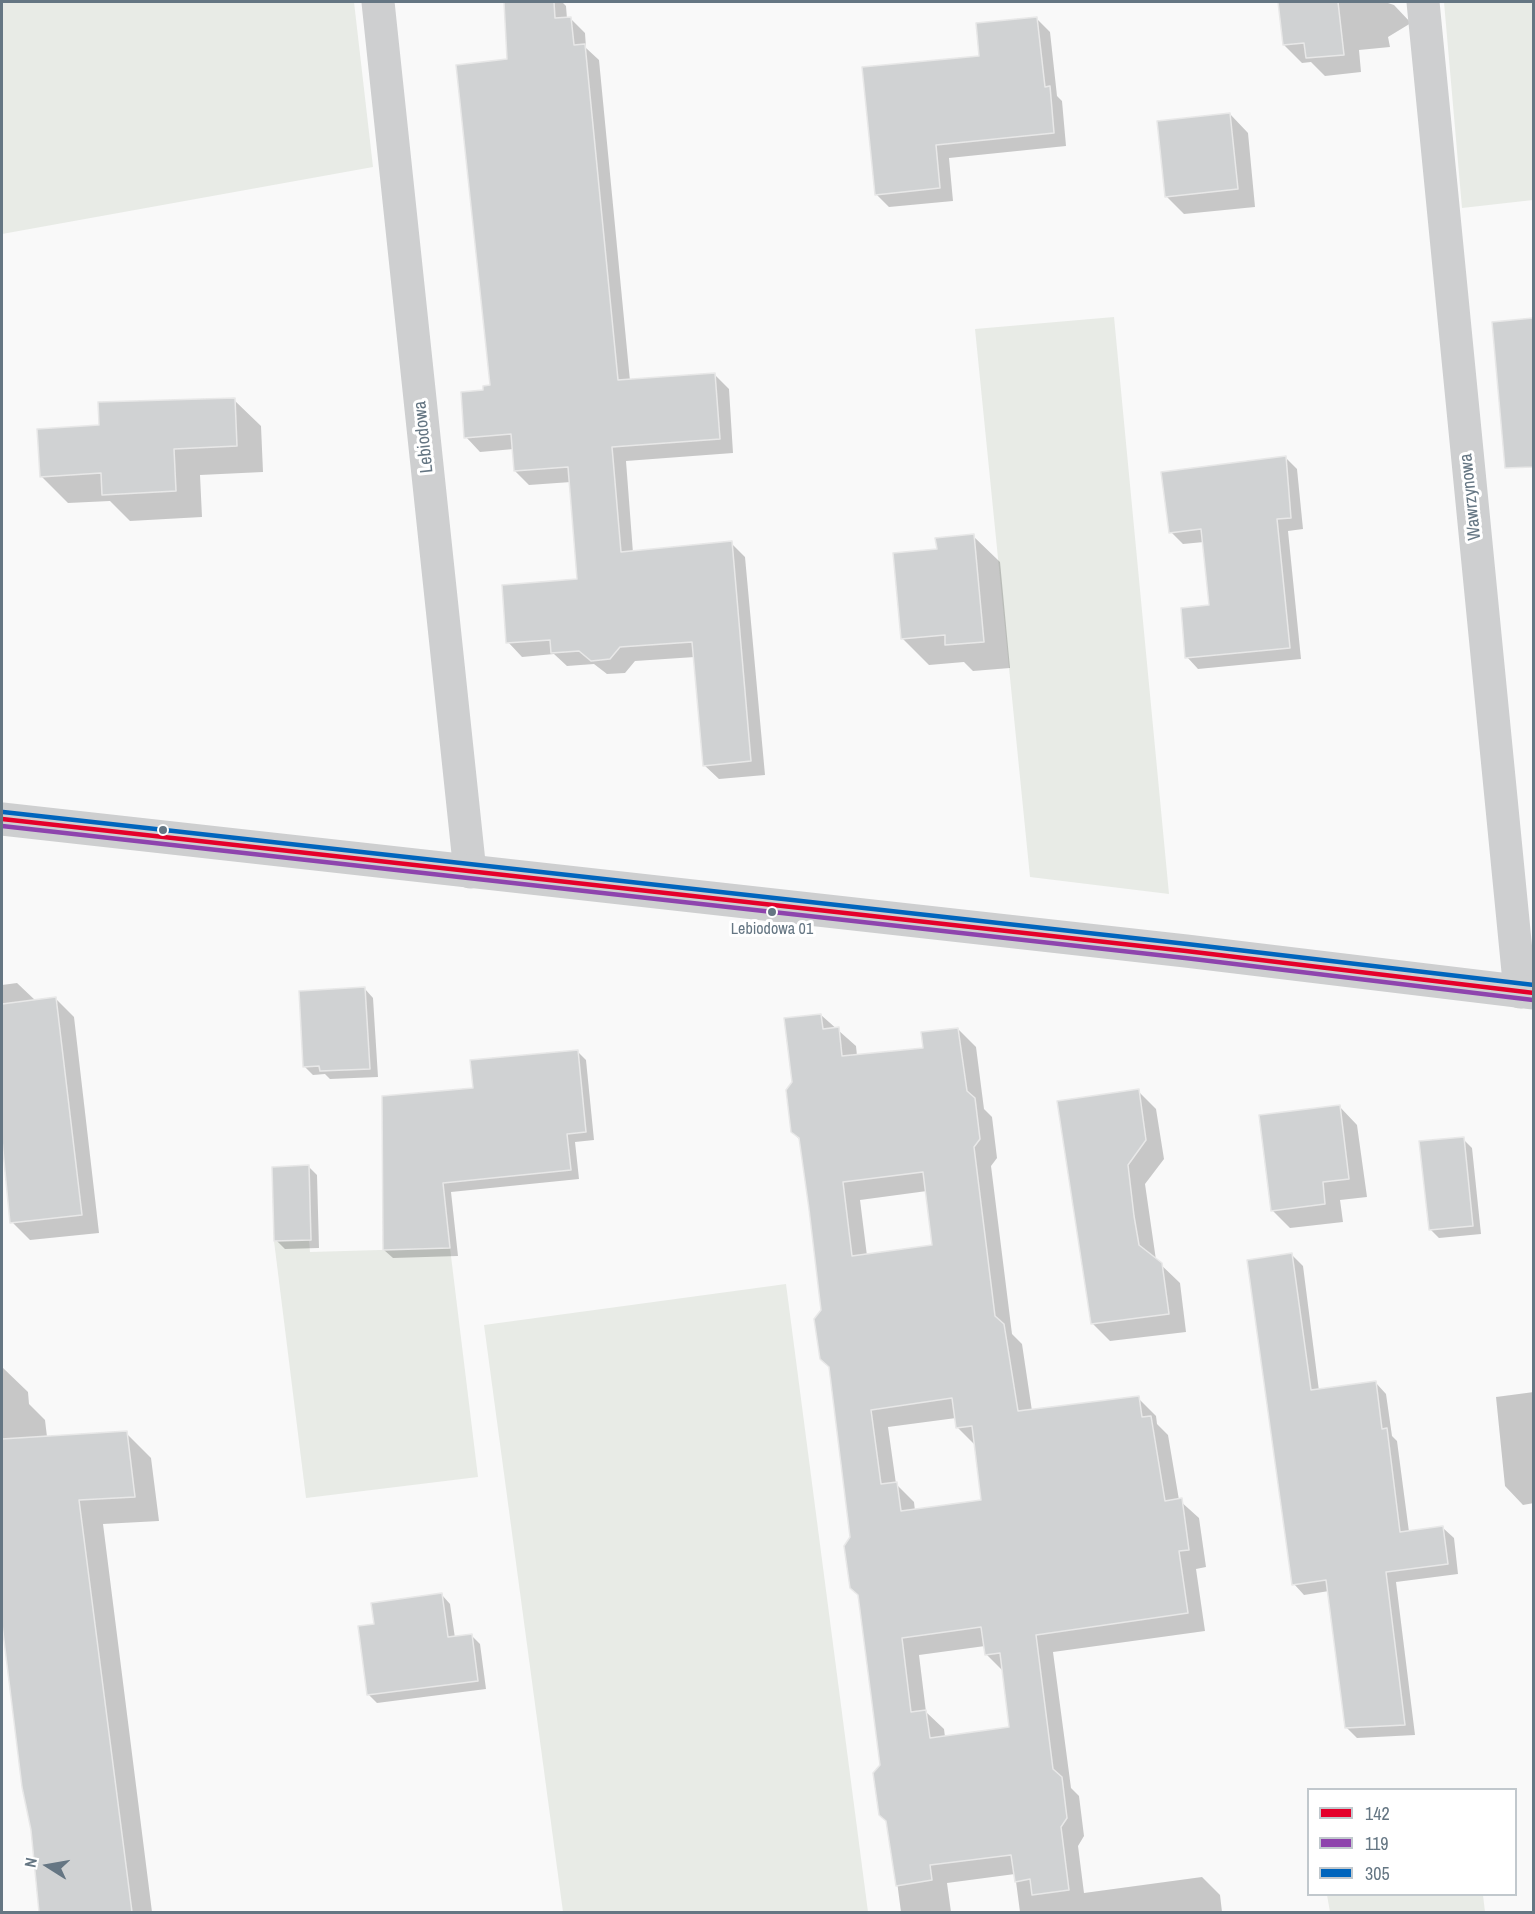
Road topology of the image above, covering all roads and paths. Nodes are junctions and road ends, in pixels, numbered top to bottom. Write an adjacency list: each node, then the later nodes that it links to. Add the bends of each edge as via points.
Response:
1 (378, 2): 4 (street, Lebiodowa)
2 (1423, 2): 5 (street, Wawrzynowa)
3 (2, 819): 4 (street)
4 (470, 872): 5 (street)
5 (1527, 992)

